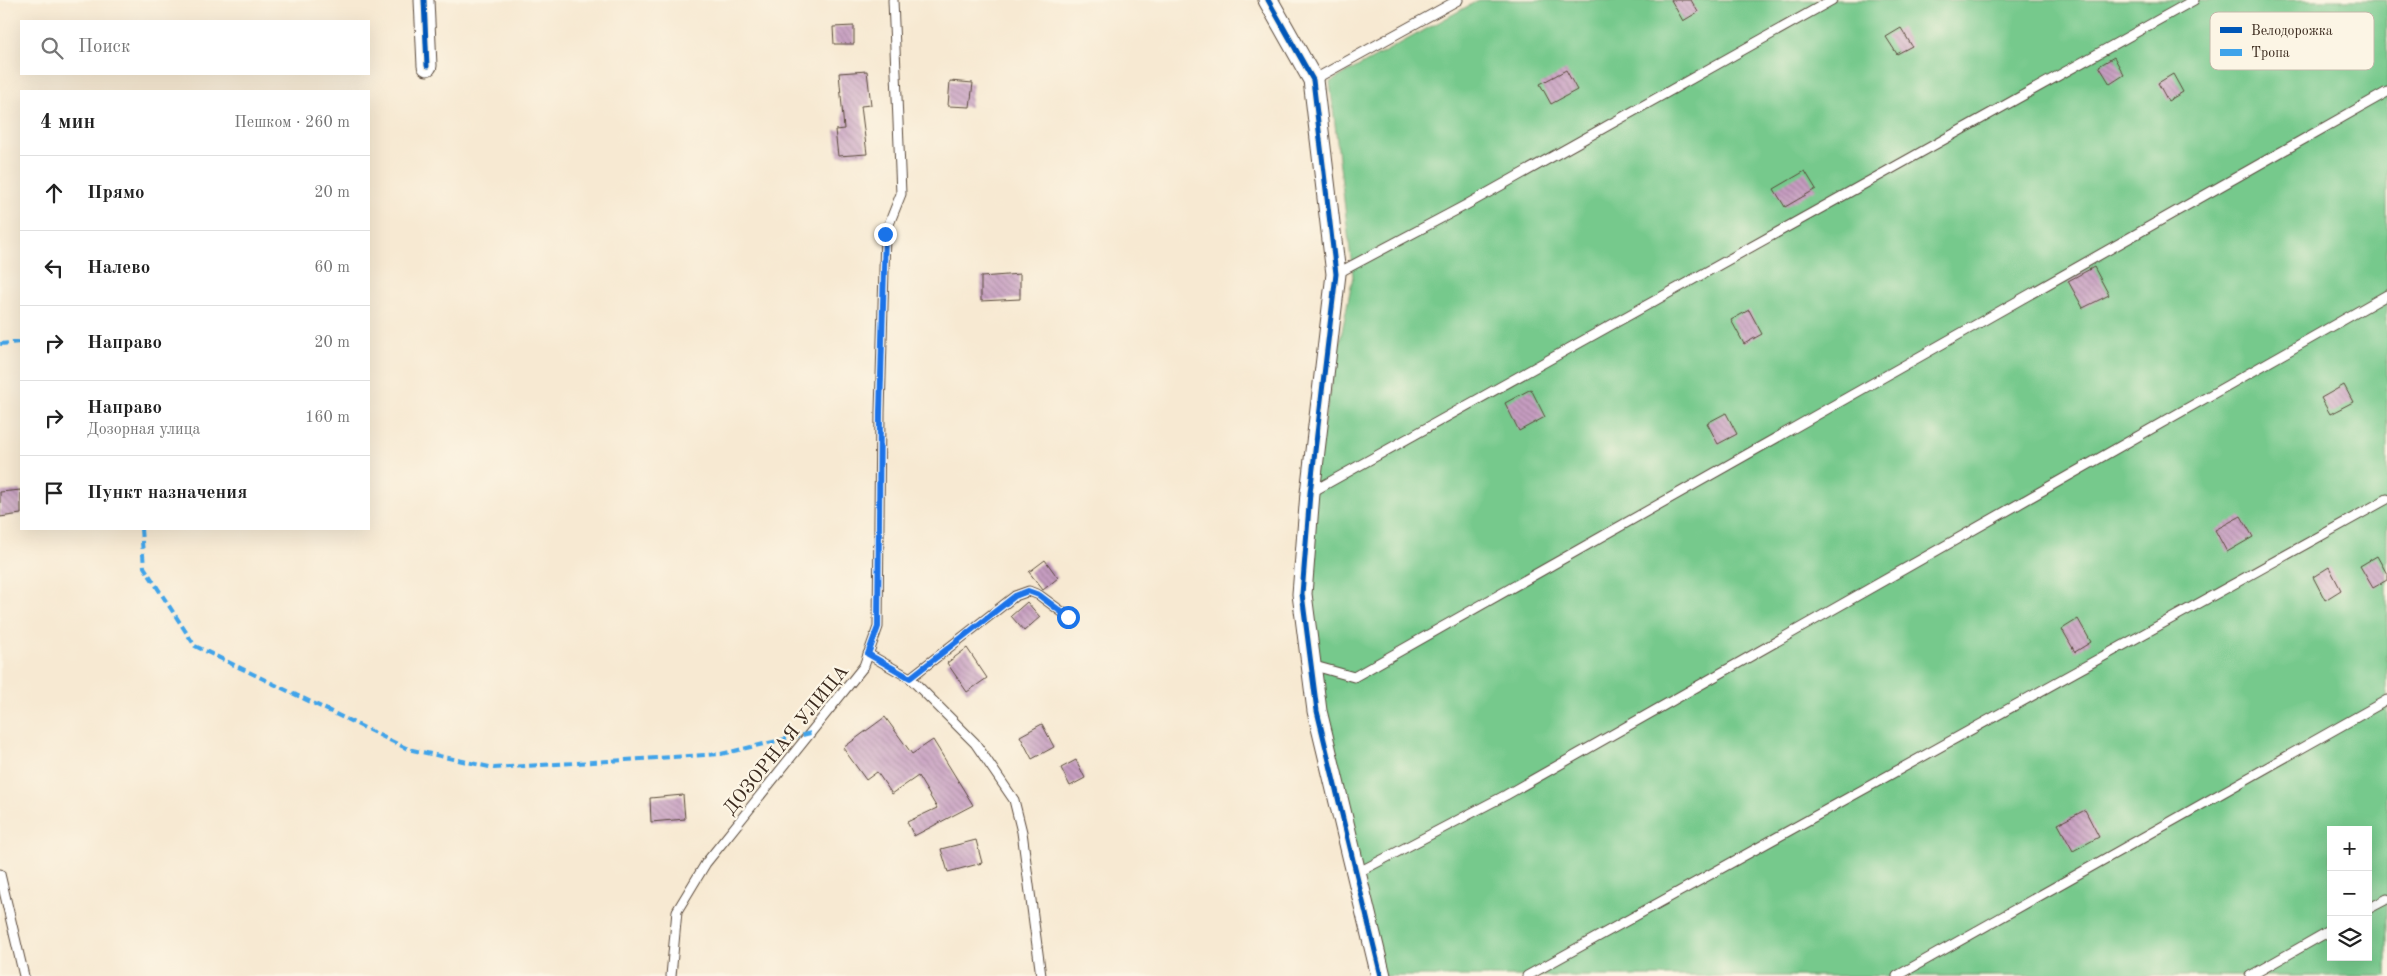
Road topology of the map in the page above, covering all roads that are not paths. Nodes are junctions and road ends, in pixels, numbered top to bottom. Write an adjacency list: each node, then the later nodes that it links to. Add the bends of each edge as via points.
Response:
1 (424, 0): 7 (street)
2 (893, 0): 15 (lane, ДОЗОРНАЯ УЛИЦА, via 901,194 885,234 878,627)
3 (1268, 0): 8 (street)
4 (1458, 0): 8 (lane)
5 (1832, 0): 10 (lane)
6 (2194, 0): 12 (lane)
7 (427, 66)
8 (1313, 80): 10 (street)
9 (2387, 92): 16 (lane, via 1354,677)
10 (1336, 274): 12 (street)
11 (2387, 295): 19 (lane, via 1506,795)
12 (1310, 493): 16 (street, via 1302,594)
13 (2387, 499): 28 (lane)
14 (1068, 617): 17 (lane, via 1039,595 1028,591 1015,596)
15 (868, 654): 17 (lane); 25 (lane, ДОЗОРНАЯ УЛИЦА, via 864,666 706,863 677,911)
16 (1310, 665): 19 (street, via 1317,711)
17 (910, 678): 26 (lane, via 974,743 1014,800 1022,832)
18 (2387, 700): 29 (lane)
19 (1357, 872): 27 (street)
20 (0, 874): 24 (lane)
21 (2387, 899): 22 (lane)
22 (2372, 907)
23 (2327, 932): 30 (lane)
24 (24, 976)
25 (671, 976)
26 (1041, 976)
27 (1381, 976)
28 (1527, 976)
29 (1896, 976)
30 (2250, 976)

